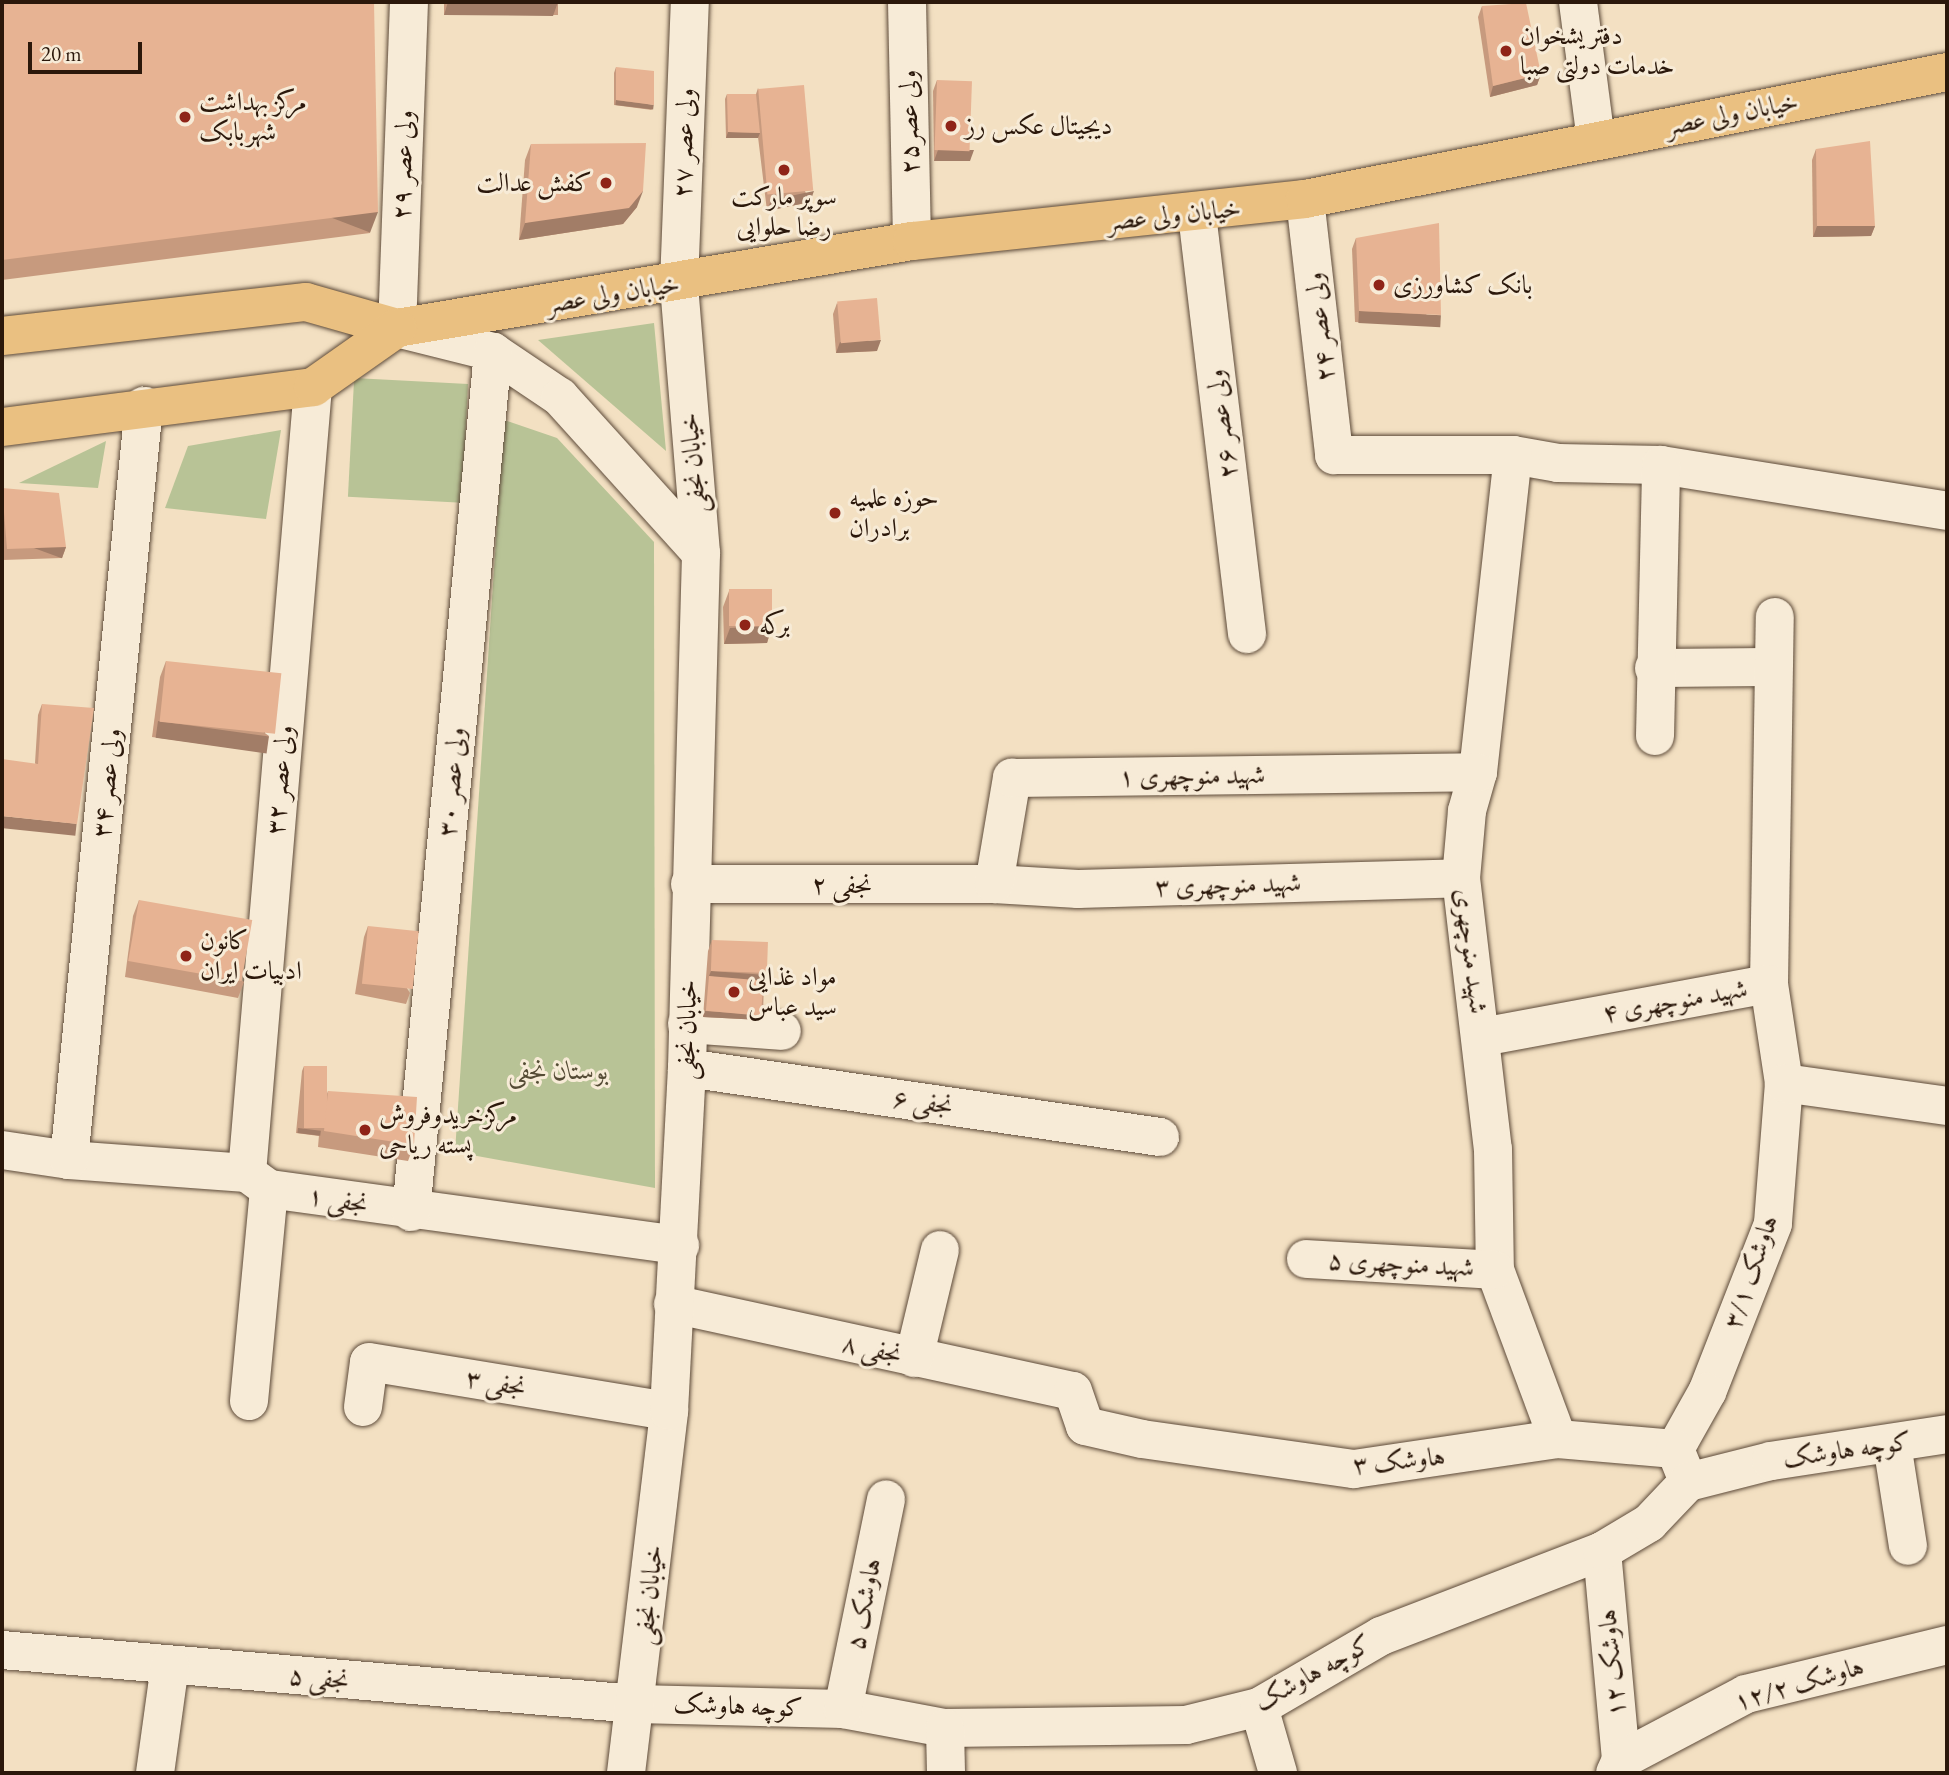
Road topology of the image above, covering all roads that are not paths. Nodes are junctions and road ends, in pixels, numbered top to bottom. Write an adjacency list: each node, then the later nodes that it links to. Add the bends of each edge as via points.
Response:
1 (409, 2): 11 (street, ولی عصر ۲۹)
2 (690, 2): 10 (street, ولی عصر ۲۷)
3 (906, 2): 9 (street, ولی عصر۲۵)
4 (1578, 2): 6 (street)
5 (1947, 72): 6 (main road, خیابان ولی عصر)
6 (1596, 141): 7 (main road, خیابان ولی عصر)
7 (1305, 198): 8 (main road, خیابان ولی عصر); 17 (street, ولی عصر ۲۴, via 1334,455)
8 (1197, 214): 9 (main road, خیابان ولی عصر); 22 (street, ولی عصر ۲۶)
9 (912, 242): 10 (main road, خیابان ولی عصر)
10 (679, 284): 11 (main road, خیابان ولی عصر); 20 (street, خیابان نجفی)
11 (397, 328): 12 (main road, خیابان ولی عصر, via 306,302); 13 (street); 14 (main road, خیابان ولی عصر)
12 (2, 336)
13 (493, 352): 20 (street, via 560,397); 41 (street, ولی عصر ۳۰)
14 (313, 387): 15 (main road, خیابان ولی عصر); 40 (street, ولی عصر ۳۲)
15 (145, 405): 16 (main road, خیابان ولی عصر); 39 (street, ولی عصر ۳۴)
16 (2, 427)
17 (1513, 455): 18 (street, via 1558,463); 26 (street, شهید منوچهری)
18 (1661, 465): 19 (street); 24 (street)
19 (1947, 512)
20 (701, 553): 28 (street, خیابان نجفی)
21 (1775, 617): 23 (street)
22 (1247, 634)
23 (1773, 667): 24 (street); 30 (street)
24 (1654, 668): 25 (street)
25 (1655, 736)
26 (1478, 772): 27 (street, شهید منوچهری, via 1467,811); 29 (street, شهید منوچهری ۱, via 1012,778)
27 (1461, 878): 29 (street, شهید منوچهری ۳, via 1078,889); 33 (street, شهید منوچهری)
28 (690, 884): 29 (street, نجفی ۲); 31 (street, خیابان نجفی)
29 (995, 884)
30 (1769, 984): 33 (street, شهید منوچهری ۴); 35 (street, شهید منوچهری ۴)
31 (687, 1024): 32 (street); 34 (street, خیابان نجفی)
32 (782, 1031)
33 (1482, 1037): 45 (street, شهید منوچهری, via 1493,1149)
34 (687, 1068): 37 (street, نجفی ۶); 42 (street, خیابان نجفی)
35 (1784, 1083): 36 (street); 55 (street, هاوشک ۳/۱, via 1773,1224)
36 (1947, 1106)
37 (1160, 1137)
38 (2, 1150): 39 (street, نجفی ۱)
39 (69, 1160): 40 (street, نجفی ۱)
40 (258, 1181): 41 (street, نجفی ۱); 49 (street, ولی عصر ۳۲)
41 (411, 1212): 42 (street, نجفی ۱)
42 (680, 1245): 46 (street, خیابان نجفی)
43 (940, 1250): 47 (street)
44 (1306, 1259): 45 (street, شهید منوچهری ۵)
45 (1495, 1270): 53 (street, شهید منوچهری)
46 (673, 1304): 47 (street, نجفی ۸); 51 (street, خیابان نجفی)
47 (914, 1358): 48 (street, نجفی ۸)
48 (1073, 1391): 53 (street, هاوشک ۳, via 1085,1426 1142,1439 1354,1469)
49 (249, 1401)
50 (363, 1407): 51 (street, نجفی ۳, via 369,1362)
51 (669, 1411): 62 (street, خیابان نجفی)
52 (1947, 1434): 54 (street, کوچه هاوشک)
53 (1558, 1439): 55 (street, هاوشک ۳)
54 (1892, 1444): 55 (street, کوچه هاوشک, via 1771,1461); 57 (street)
55 (1681, 1466): 58 (street, کوچه هاوشک, via 1649,1523)
56 (886, 1499): 64 (street, هاوشک ۵)
57 (1908, 1546)
58 (1602, 1551): 63 (street, کوچه هاوشک, via 1381,1636); 66 (street, هاوشک ۱۲)
59 (1947, 1645): 66 (street, هاوشک ۱۲/۲, via 1746,1694)
60 (2, 1650): 61 (street, نجفی ۵)
61 (170, 1665): 62 (street, نجفی ۵); 67 (street)
62 (636, 1704): 64 (street, کوچه هاوشک); 68 (street, خیابان نجفی)
63 (1259, 1707): 65 (street, کوچه هاوشک, via 1186,1725); 70 (street)
64 (843, 1709): 65 (street, کوچه هاوشک)
65 (945, 1728): 69 (street)
66 (1618, 1767)
67 (155, 1773)
68 (626, 1773)
69 (946, 1773)
70 (1278, 1773)

